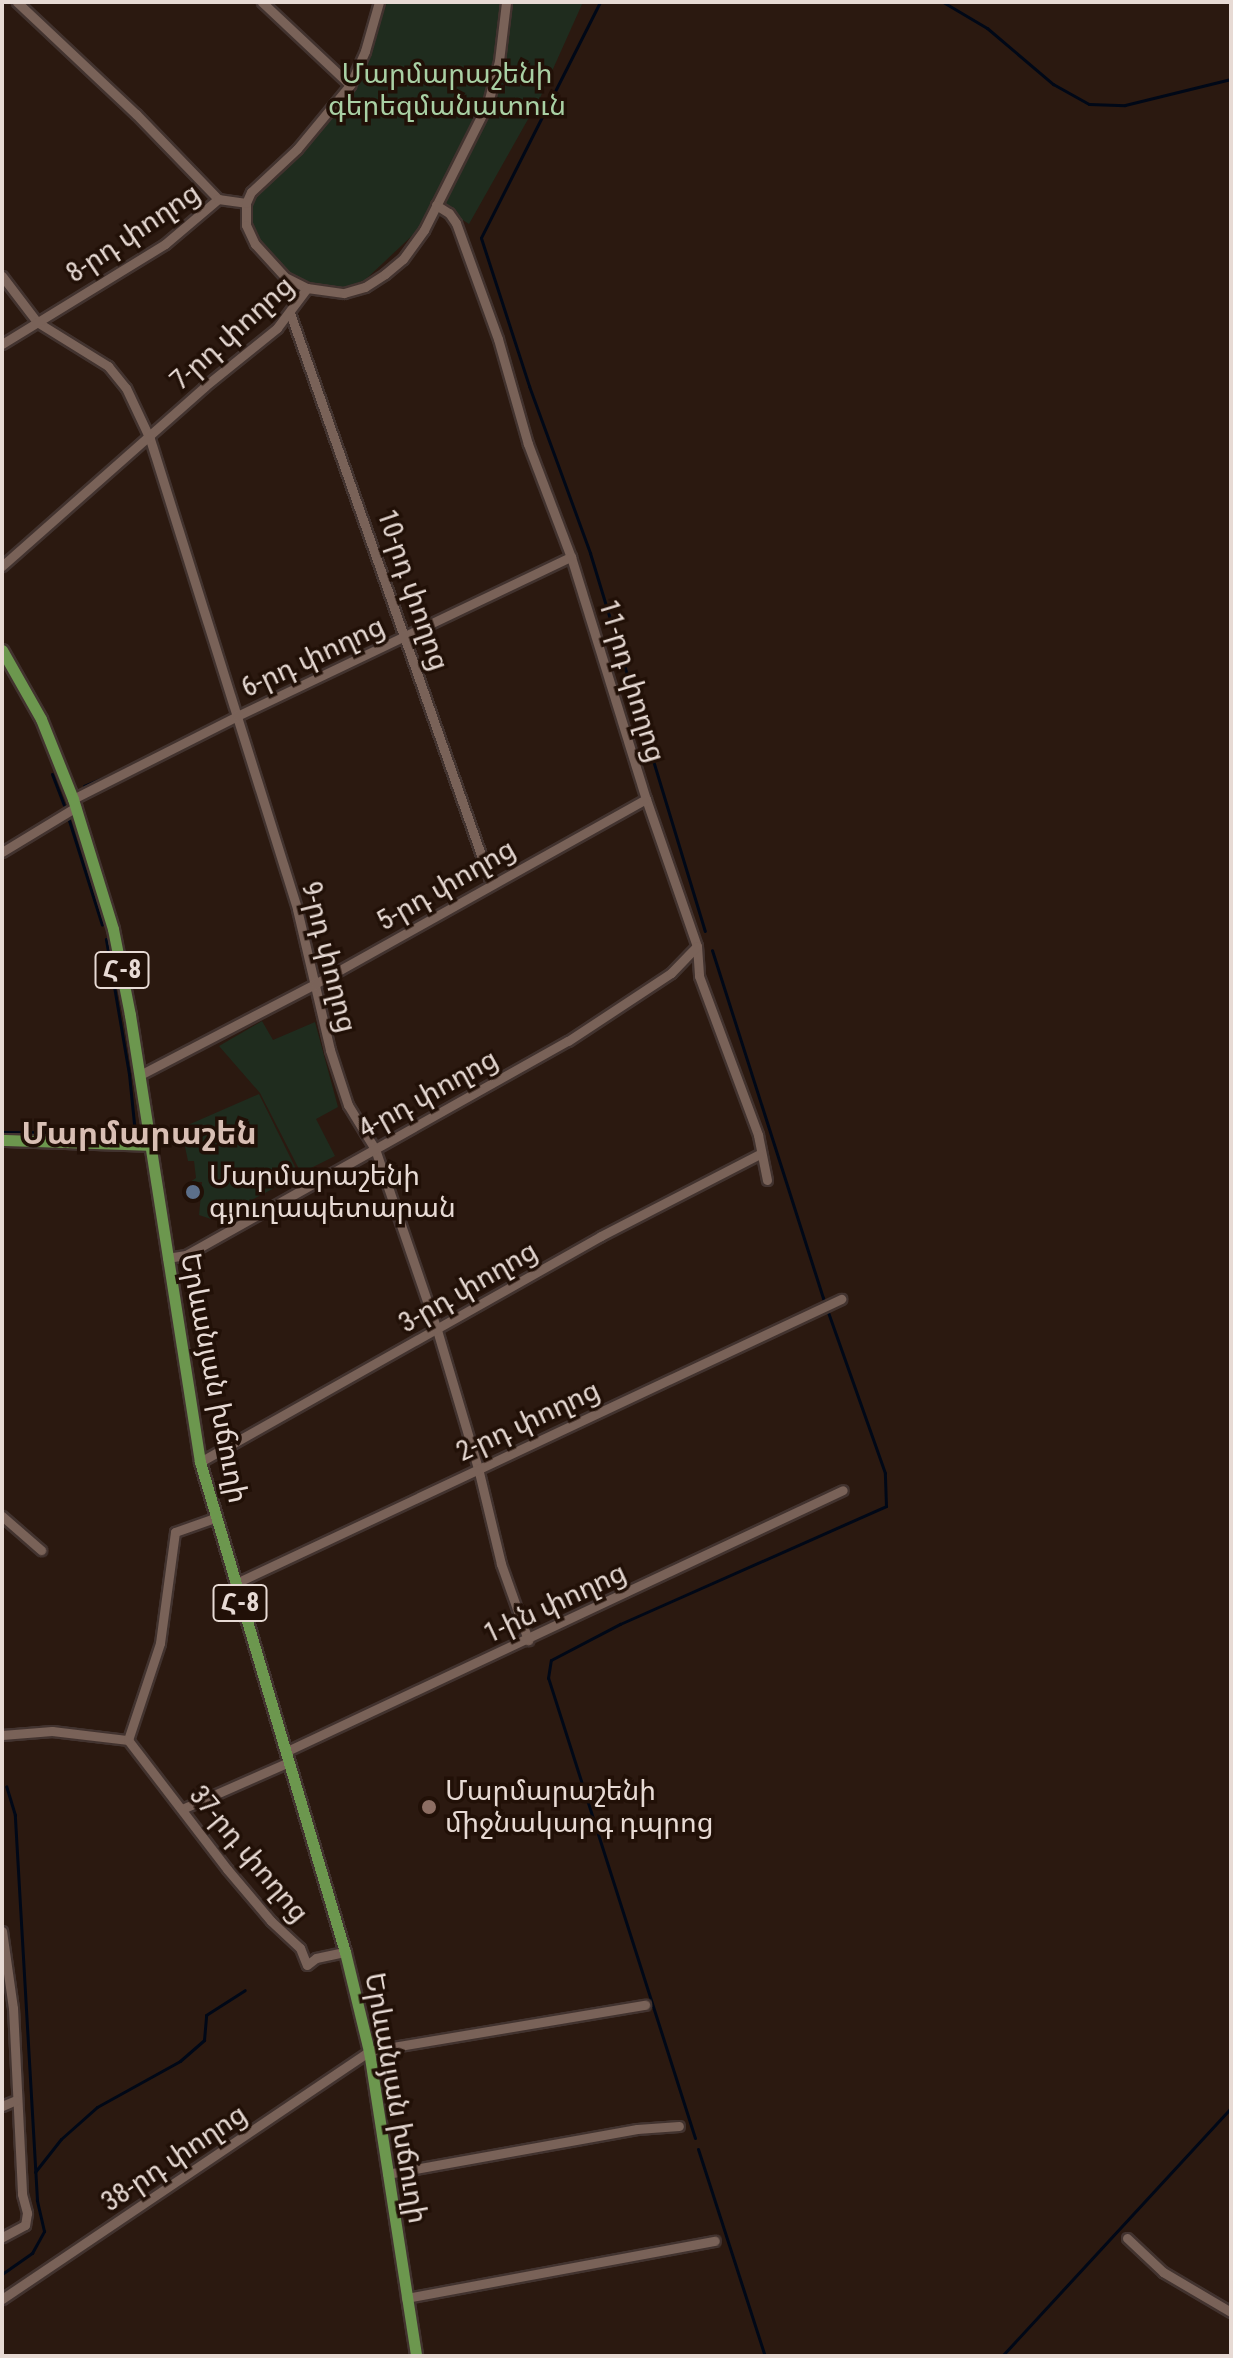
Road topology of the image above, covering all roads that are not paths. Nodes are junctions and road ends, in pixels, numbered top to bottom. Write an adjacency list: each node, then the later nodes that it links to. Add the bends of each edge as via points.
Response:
1 (17, 2): 6 (street)
2 (262, 2): 5 (street)
3 (379, 2): 5 (street, 8-րդ փողոց)
4 (506, 2): 8 (street, 7-րդ փողոց, via 488,103)
5 (350, 85): 7 (street, 8-րդ փողոց)
6 (218, 199): 7 (street, 8-րդ փողոց); 12 (street, 8-րդ փողոց, via 165,244)
7 (246, 203): 10 (street, via 246,225 262,255 285,277)
8 (436, 205): 10 (street, 7-րդ փողոց, via 403,259 365,287 344,293); 15 (street, 11-րդ փողոց, via 456,223)
9 (2, 276): 12 (street)
10 (307, 288): 11 (street, 7-րդ փողոց)
11 (290, 313): 14 (street, 7-րդ փողոց); 17 (street, 10-րդ փողոց)
12 (37, 322): 13 (street, 8-րդ փողոց); 14 (street, 9-րդ փողոց, via 108,366 126,388)
13 (2, 344)
14 (150, 439): 16 (street, 7-րդ փողոց); 19 (street, 9-րդ փողոց)
15 (571, 557): 17 (street, 6-րդ փողոց); 20 (street, 11-րդ փողոց)
16 (2, 566)
17 (407, 638): 19 (street, 6-րդ փողոց); 23 (street, 10-րդ փողոց)
18 (2, 650): 21 (main road, Երևանյան խճուղի / Հ-8, via 41,719)
19 (237, 716): 21 (street, 6-րդ փողոց); 25 (street, 9-րդ փողոց)
20 (646, 799): 23 (street, 5-րդ փողոց); 24 (street, 11-րդ փողոց)
21 (75, 803): 22 (street, 6-րդ փողոց); 26 (main road, Երևանյան խճուղի / Հ-8, via 113,929)
22 (2, 852)
23 (491, 883): 25 (street, 5-րդ փողոց)
24 (697, 946): 29 (street, 4-րդ փողոց, via 671,973 568,1041); 30 (street, 11-րդ փողոց, via 699,976 758,1135)
25 (315, 984): 26 (street, 5-րդ փողոց); 29 (street, 9-րդ փողոց, via 348,1105)
26 (140, 1075): 28 (main road, Երևանյան խճուղի / Հ-8)
27 (2, 1140): 28 (main road)
28 (149, 1145): 32 (main road, Երևանյան խճուղի / Հ-8)
29 (375, 1149): 32 (street, 4-րդ փողոց, via 186,1255); 34 (street, 9-րդ փողոց)
30 (760, 1154): 31 (street, 11-րդ փողոց); 34 (street, 3-րդ փողոց, via 601,1236)
31 (767, 1180)
32 (167, 1258): 35 (main road, Երևանյան խճուղի / Հ-8)
33 (841, 1299): 36 (street, 2-րդ փողոց)
34 (437, 1330): 35 (street, 3-րդ փողոց); 36 (street, 9-րդ փողոց)
35 (200, 1462): 39 (main road, Երևանյան խճուղի / Հ-8)
36 (478, 1468): 41 (street, 2-րդ փողոց); 42 (street, 9-րդ փողոց, via 501,1564)
37 (843, 1490): 42 (street, 1-ին փողոց)
38 (2, 1516): 40 (street)
39 (215, 1518): 41 (main road, Երևանյան խճուղի / Հ-8); 44 (street, via 175,1532 160,1643)
40 (41, 1550)
41 (234, 1584): 45 (main road, Երևանյան խճուղի / Հ-8)
42 (528, 1640): 45 (street, 1-ին փողոց)
43 (2, 1735): 44 (street, via 52,1731)
44 (128, 1740): 46 (street, 37-րդ փողոց)
45 (286, 1758): 46 (street, 1-ին փողոց); 48 (main road, Երևանյան խճուղի / Հ-8)
46 (182, 1809): 48 (street, 37-րդ փողոց, via 271,1921 300,1948 307,1965)
47 (2, 1931): 49 (street)
48 (345, 1952): 51 (main road, Երևանյան խճուղի / Հ-8)
49 (5, 1968): 52 (street)
50 (645, 2005): 51 (street)
51 (369, 2051): 55 (main road, Երևանյան խճուղի / Հ-8); 60 (street, 38-րդ փողոց)
52 (16, 2100): 53 (street); 56 (street, via 27,2213 25,2225)
53 (2, 2106)
54 (679, 2126): 55 (street)
55 (387, 2174): 59 (main road, Երևանյան խճուղի / Հ-8)
56 (2, 2237)
57 (1127, 2238): 61 (street, via 1163,2272)
58 (715, 2241): 59 (street)
59 (406, 2298): 62 (main road, Երևանյան խճուղի / Հ-8)
60 (2, 2299)
61 (1231, 2312)
62 (416, 2356)

